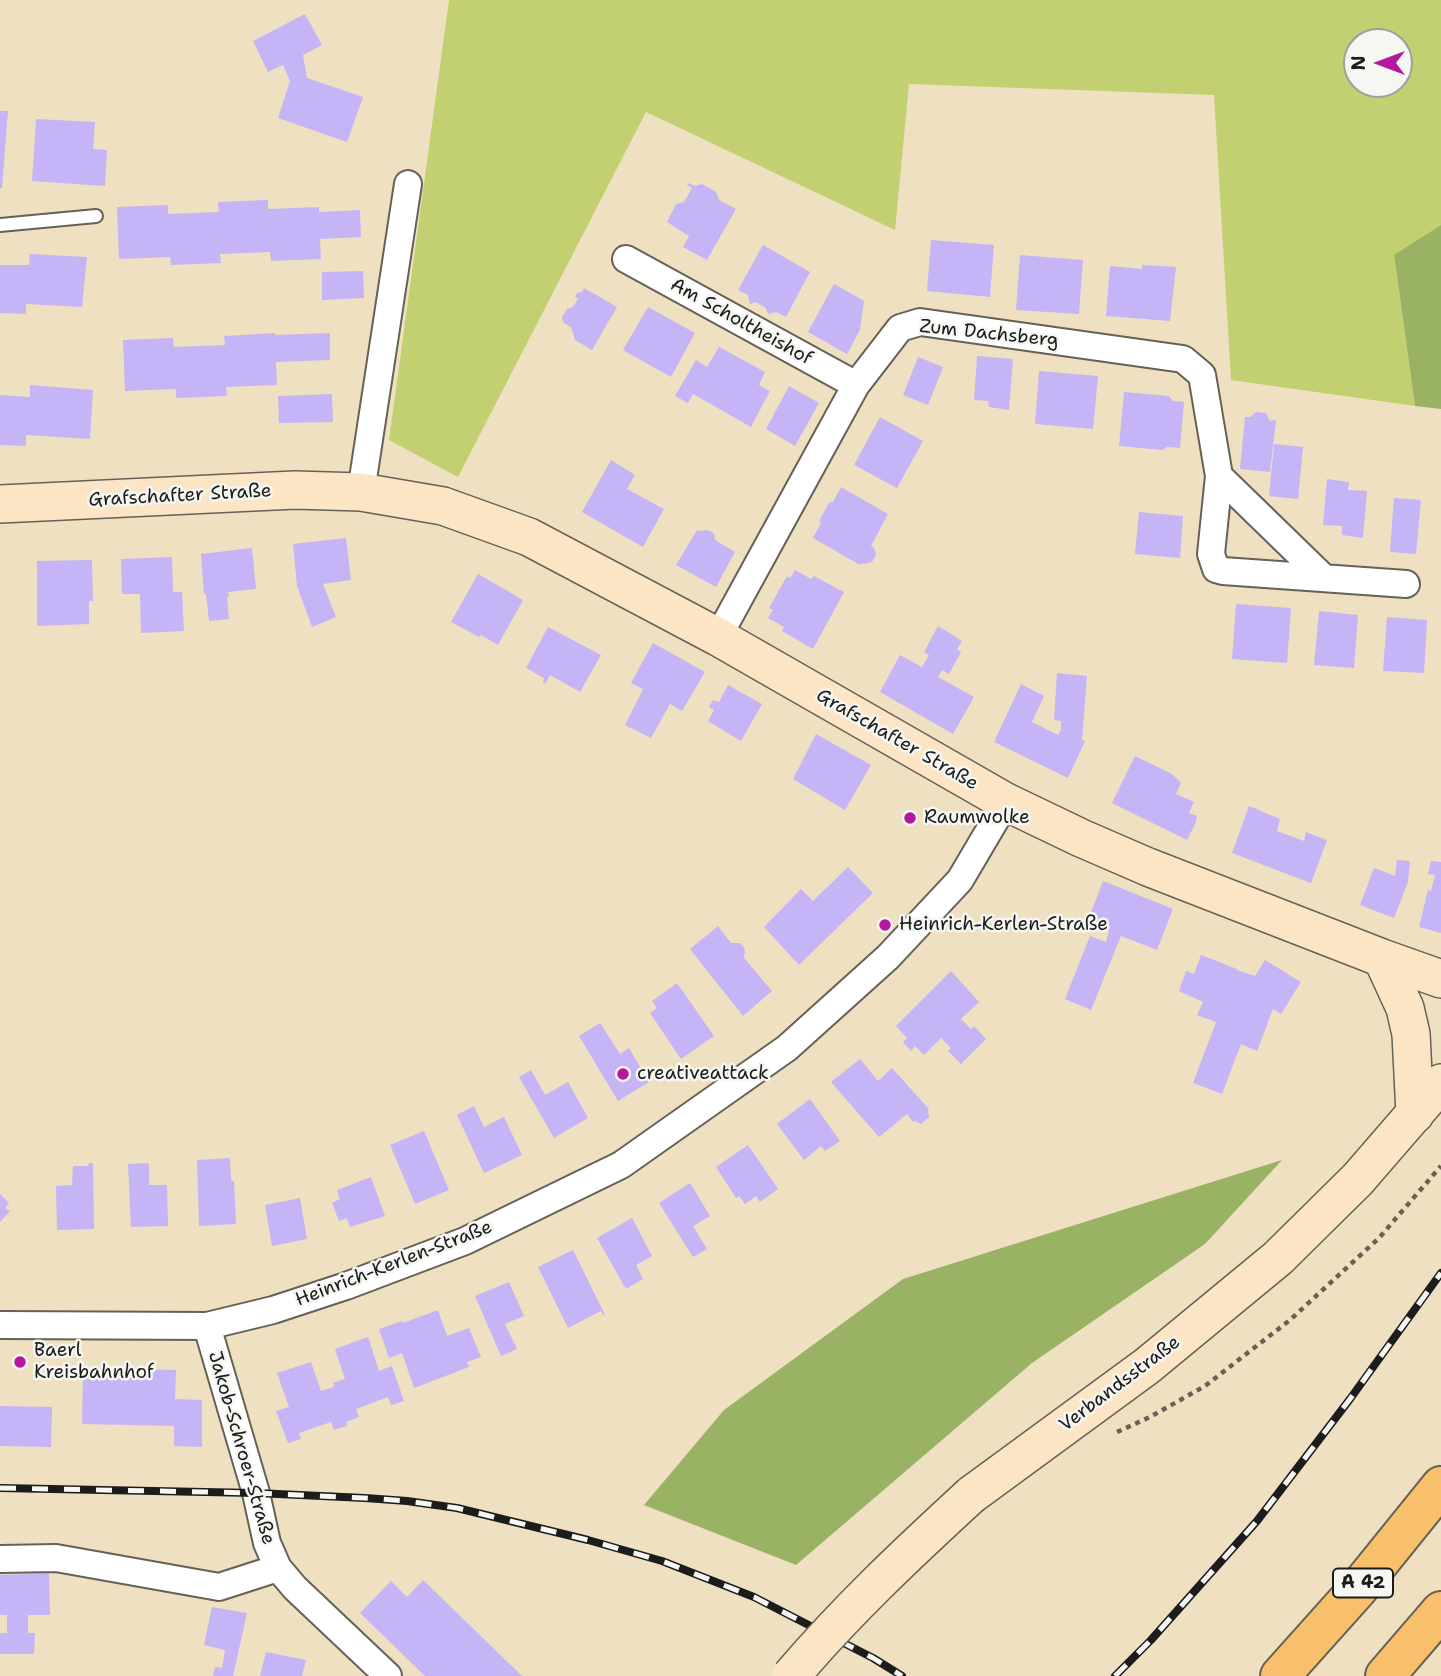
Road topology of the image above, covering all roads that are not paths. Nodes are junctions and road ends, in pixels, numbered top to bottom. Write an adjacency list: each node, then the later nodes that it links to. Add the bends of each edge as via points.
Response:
1 (408, 184): 7 (street)
2 (96, 216): 3 (lane)
3 (0, 225)
4 (626, 259): 5 (street, Am Scholtheishof)
5 (856, 386): 6 (street, Zum Dachsberg, via 900,328 920,322 1183,359 1202,375); 13 (street, Zum Dachsberg)
6 (1219, 476): 9 (street); 10 (street, Zum Dachsberg, via 1211,554 1216,569)
7 (361, 492): 8 (main road, Grafschafter Straße); 13 (main road, Grafschafter Straße, via 443,506 529,537)
8 (0, 504)
9 (1281, 536): 10 (street, via 1269,556); 11 (street)
10 (1248, 573): 11 (street, Zum Dachsberg)
11 (1324, 579): 12 (street, Zum Dachsberg)
12 (1406, 584)
13 (718, 637): 14 (main road, Grafschafter Straße)
14 (1006, 802): 15 (main road, Grafschafter Straße, via 1148,867); 20 (street, Heinrich-Kerlen-Straße, via 960,880 888,957 787,1048 621,1165 465,1241 274,1310)
15 (1382, 958): 16 (main road, Grafschafter Straße); 18 (main road, via 1405,1008 1411,1034)
16 (1441, 979)
17 (1441, 1083): 18 (main road, Verbandsstraße)
18 (1415, 1114): 26 (main road, Verbandsstraße, bridge, via 1359,1180 1278,1258 1147,1366 971,1495 849,1611)
19 (0, 1325): 20 (street, Heinrich-Kerlen-Straße)
20 (207, 1326): 23 (street, Jakob-Schroer-Straße, via 267,1543)
21 (1441, 1486): 27 (highway, A 42)
22 (0, 1559): 23 (street, Jakob-Schroer-Straße, via 56,1558 219,1587)
23 (278, 1568): 25 (street, Jakob-Schroer-Straße)
24 (1441, 1611): 28 (highway)
25 (388, 1676)
26 (791, 1676)
27 (1280, 1676)
28 (1385, 1676)

